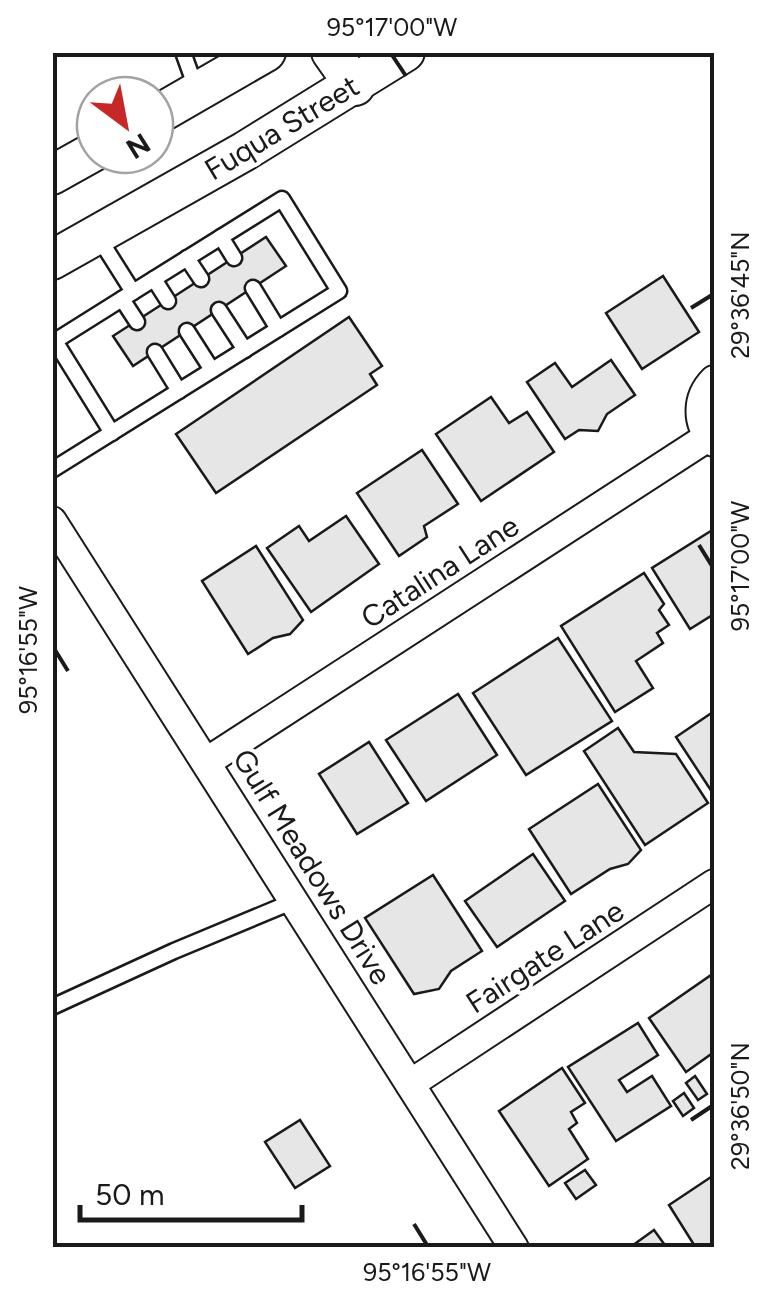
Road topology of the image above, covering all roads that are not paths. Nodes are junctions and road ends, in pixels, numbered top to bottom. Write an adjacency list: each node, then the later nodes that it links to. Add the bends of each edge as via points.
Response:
1 (183, 52): 6 (lane)
2 (266, 52): 6 (main road)
3 (331, 52): 5 (main road)
4 (405, 52): 5 (main road, Fuqua Street)
5 (355, 86): 10 (main road, Fuqua Street)
6 (197, 92): 7 (main road)
7 (175, 105)
8 (75, 162): 9 (main road)
9 (52, 175)
10 (97, 235): 14 (main road, Fuqua Street); 18 (lane)
11 (221, 237): 12 (lane); 13 (lane); 22 (lane, via 282,199 339,291)
12 (188, 258): 15 (lane); 16 (lane)
13 (234, 258)
14 (52, 260)
15 (154, 279): 18 (lane); 19 (lane)
16 (201, 280)
17 (252, 288): 22 (lane)
18 (128, 296): 21 (lane); 29 (lane, via 55,341)
19 (168, 300)
20 (219, 310): 24 (lane)
21 (137, 322)
22 (278, 329): 24 (lane)
23 (186, 331): 26 (lane)
24 (245, 350): 26 (lane)
25 (154, 352): 28 (lane)
26 (212, 370): 28 (lane)
27 (714, 380): 30 (street, Catalina Lane, via 700,412)
28 (179, 391): 29 (lane)
29 (112, 433): 31 (lane)
30 (712, 440): 33 (street, Catalina Lane)
31 (52, 470)
32 (52, 521): 33 (street, Gulf Meadows Drive)
33 (208, 761): 35 (street, Gulf Meadows Drive)
34 (714, 884): 37 (street, Fairgate Lane)
35 (294, 901): 36 (lane); 37 (street, Gulf Meadows Drive)
36 (52, 1007)
37 (410, 1084): 38 (street, Gulf Meadows Drive)
38 (514, 1248)

